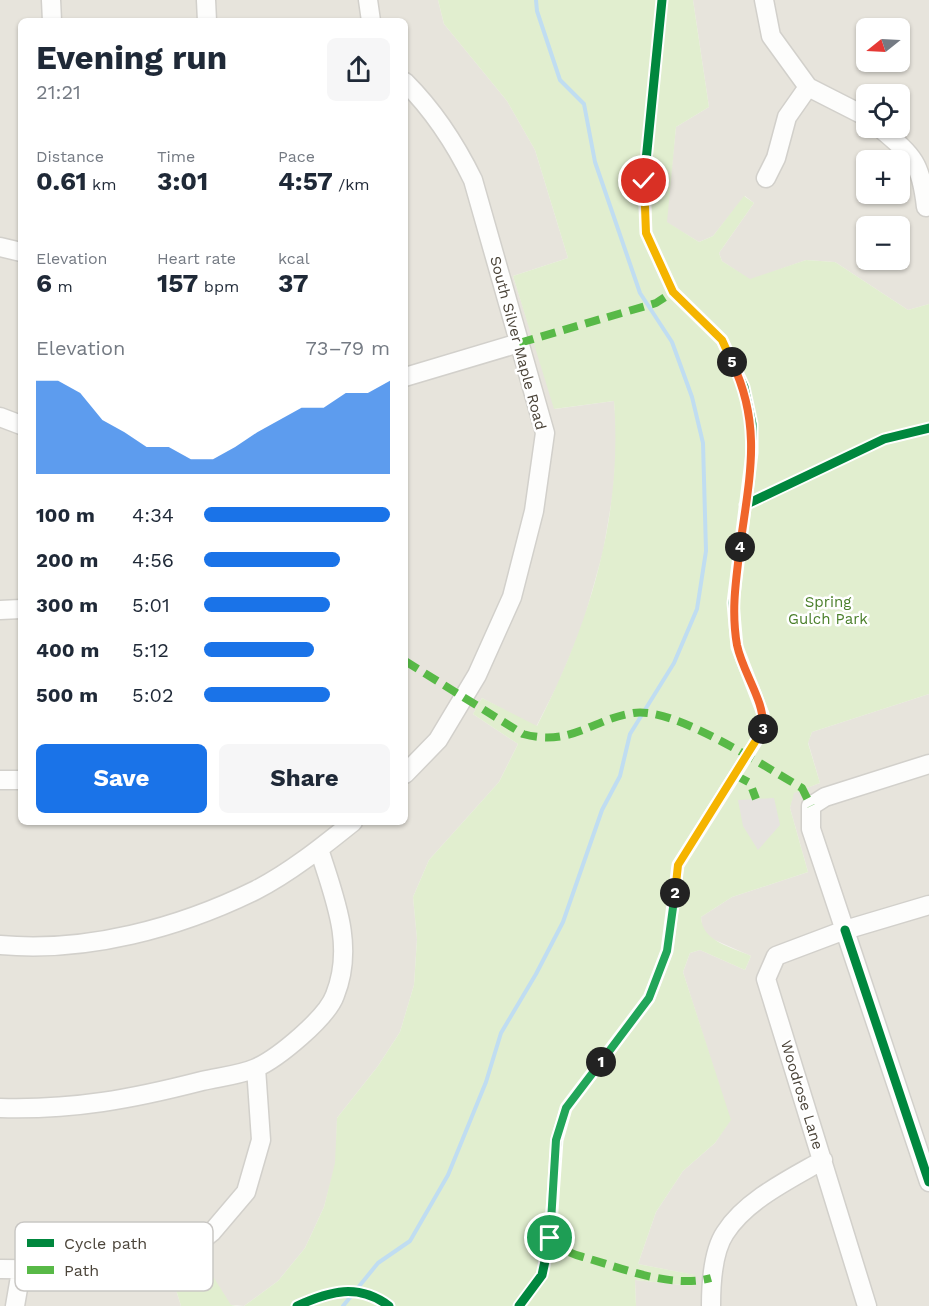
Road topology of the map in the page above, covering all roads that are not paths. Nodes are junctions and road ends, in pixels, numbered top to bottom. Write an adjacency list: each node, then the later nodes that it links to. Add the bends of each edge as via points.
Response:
1 (51, 0): 5 (street)
2 (206, 0): 6 (street)
3 (368, 0): 7 (street)
4 (764, 0): 9 (street, via 771,36)
5 (52, 18)
6 (207, 18)
7 (371, 18)
8 (408, 85): 16 (street, South Silver Maple Road, via 456,146 473,180)
9 (808, 87): 10 (street); 12 (street, via 787,117)
10 (856, 111)
11 (892, 138): 13 (street, via 912,155 923,181)
12 (766, 178)
13 (926, 207)
14 (0, 247): 15 (street)
15 (18, 251)
16 (519, 343): 17 (street); 23 (street, South Silver Maple Road, via 545,433 534,511 512,597 477,675 438,740)
17 (408, 376)
18 (0, 417): 19 (street)
19 (18, 424)
20 (18, 609): 21 (street)
21 (0, 610)
22 (929, 764): 29 (street, via 825,797 811,806 811,829)
23 (408, 771)
24 (0, 780): 25 (street)
25 (18, 780)
26 (349, 825): 27 (street)
27 (319, 849): 30 (street, via 258,889 201,914 76,945); 31 (street, via 342,920 344,955 335,996 310,1029)
28 (929, 905): 29 (street, Woodrose Lane)
29 (845, 930): 33 (street, Woodrose Lane, via 776,956 766,979); 34 (street)
30 (0, 945)
31 (256, 1068): 32 (street, via 112,1103); 35 (street, via 261,1140 246,1192)
32 (0, 1108)
33 (823, 1160): 40 (street, via 759,1198 725,1233 711,1278); 41 (street, Woodrose Lane)
34 (929, 1182)
35 (213, 1231)
36 (0, 1269): 37 (street)
37 (15, 1270)
38 (18, 1291): 39 (street)
39 (15, 1306)
40 (711, 1306)
41 (867, 1306)

